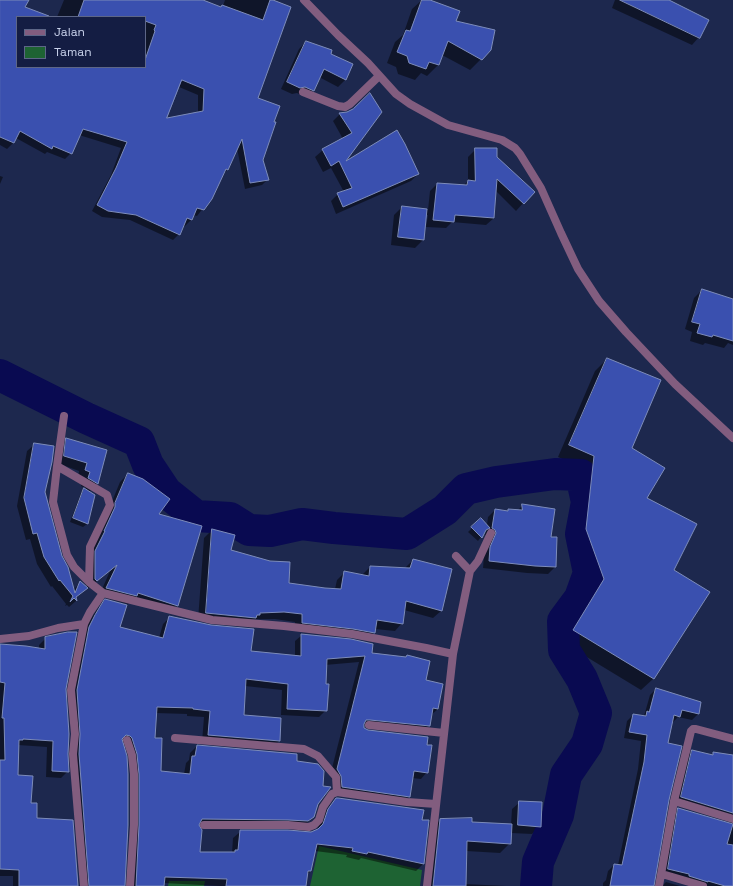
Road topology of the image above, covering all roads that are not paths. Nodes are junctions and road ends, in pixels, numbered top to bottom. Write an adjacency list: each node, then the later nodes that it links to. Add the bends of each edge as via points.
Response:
1 (304, 0): 2 (street)
2 (379, 76): 3 (street, via 345,106 338,106); 5 (street, via 396,94 424,113 448,125 502,140 520,154 541,188 578,270 599,301 675,384)
3 (303, 92)
4 (64, 416): 6 (street)
5 (733, 438)
6 (57, 466): 10 (street, via 53,502 67,555 74,567); 10 (street, via 107,496 110,502 90,547)
7 (491, 533): 9 (street, via 478,560)
8 (456, 556): 9 (street)
9 (470, 570): 14 (street)
10 (89, 582): 11 (street)
11 (103, 593): 12 (street); 14 (street, via 212,620 352,634)
12 (84, 624): 13 (street, via 29,636); 26 (street, via 71,690)
13 (0, 639)
14 (453, 654): 16 (street)
15 (369, 725): 16 (street)
16 (444, 733): 22 (street)
17 (175, 738): 20 (street, via 304,749 318,756 336,777)
18 (733, 739): 21 (street, via 696,729 691,731)
19 (127, 740): 27 (street, via 134,774)
20 (338, 792): 22 (street); 24 (street, via 332,794 318,820 309,827)
21 (674, 801): 23 (street); 25 (street)
22 (436, 804): 28 (street)
23 (733, 818)
24 (204, 826)
25 (662, 874): 29 (street); 30 (street)
26 (84, 886)
27 (130, 886)
28 (427, 886)
29 (659, 886)
30 (703, 886)

